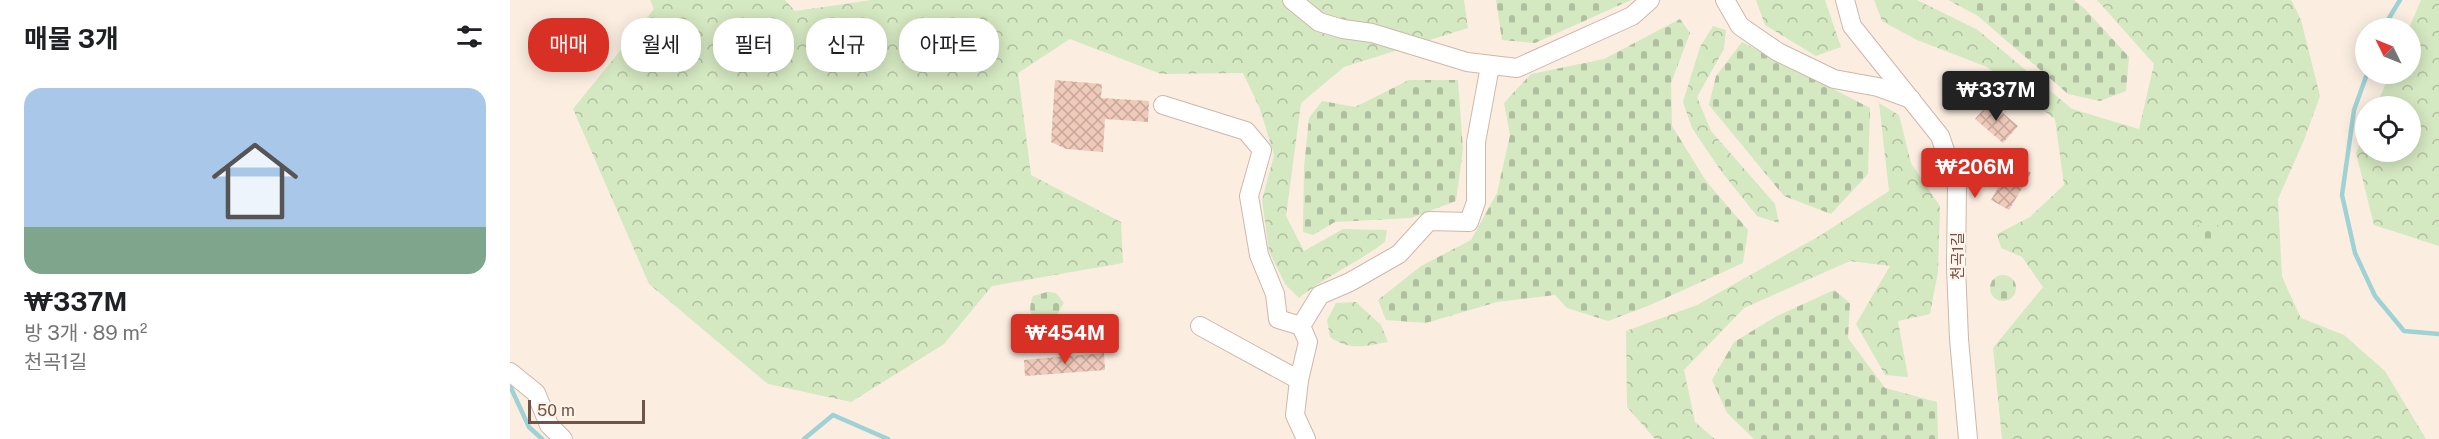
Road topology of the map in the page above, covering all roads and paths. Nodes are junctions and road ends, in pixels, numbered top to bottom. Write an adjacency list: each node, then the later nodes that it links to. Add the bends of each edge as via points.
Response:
1 (1292, 0): 5 (street, via 1319,22)
2 (1650, 0): 5 (street, via 1632,16 1517,68)
3 (1725, 0): 6 (street, via 1740,26 1778,52 1833,79 1878,87)
4 (1845, 0): 6 (street, 천곡1길, via 1852,26)
5 (1490, 66): 9 (street, via 1476,142 1476,202 1469,222 1430,221 1398,254 1320,295)
6 (1913, 99): 14 (street, 천곡1길, via 1940,136 1957,186 1956,267)
7 (1163, 105): 9 (street, via 1246,130 1262,150 1249,196 1258,255 1275,294 1278,319)
8 (1200, 326): 11 (street)
9 (1301, 326): 11 (street, via 1308,342)
10 (510, 372): 12 (street, via 536,393 549,425)
11 (1299, 380): 13 (street, via 1295,415)
12 (563, 439)
13 (1306, 439)
14 (1968, 439)

